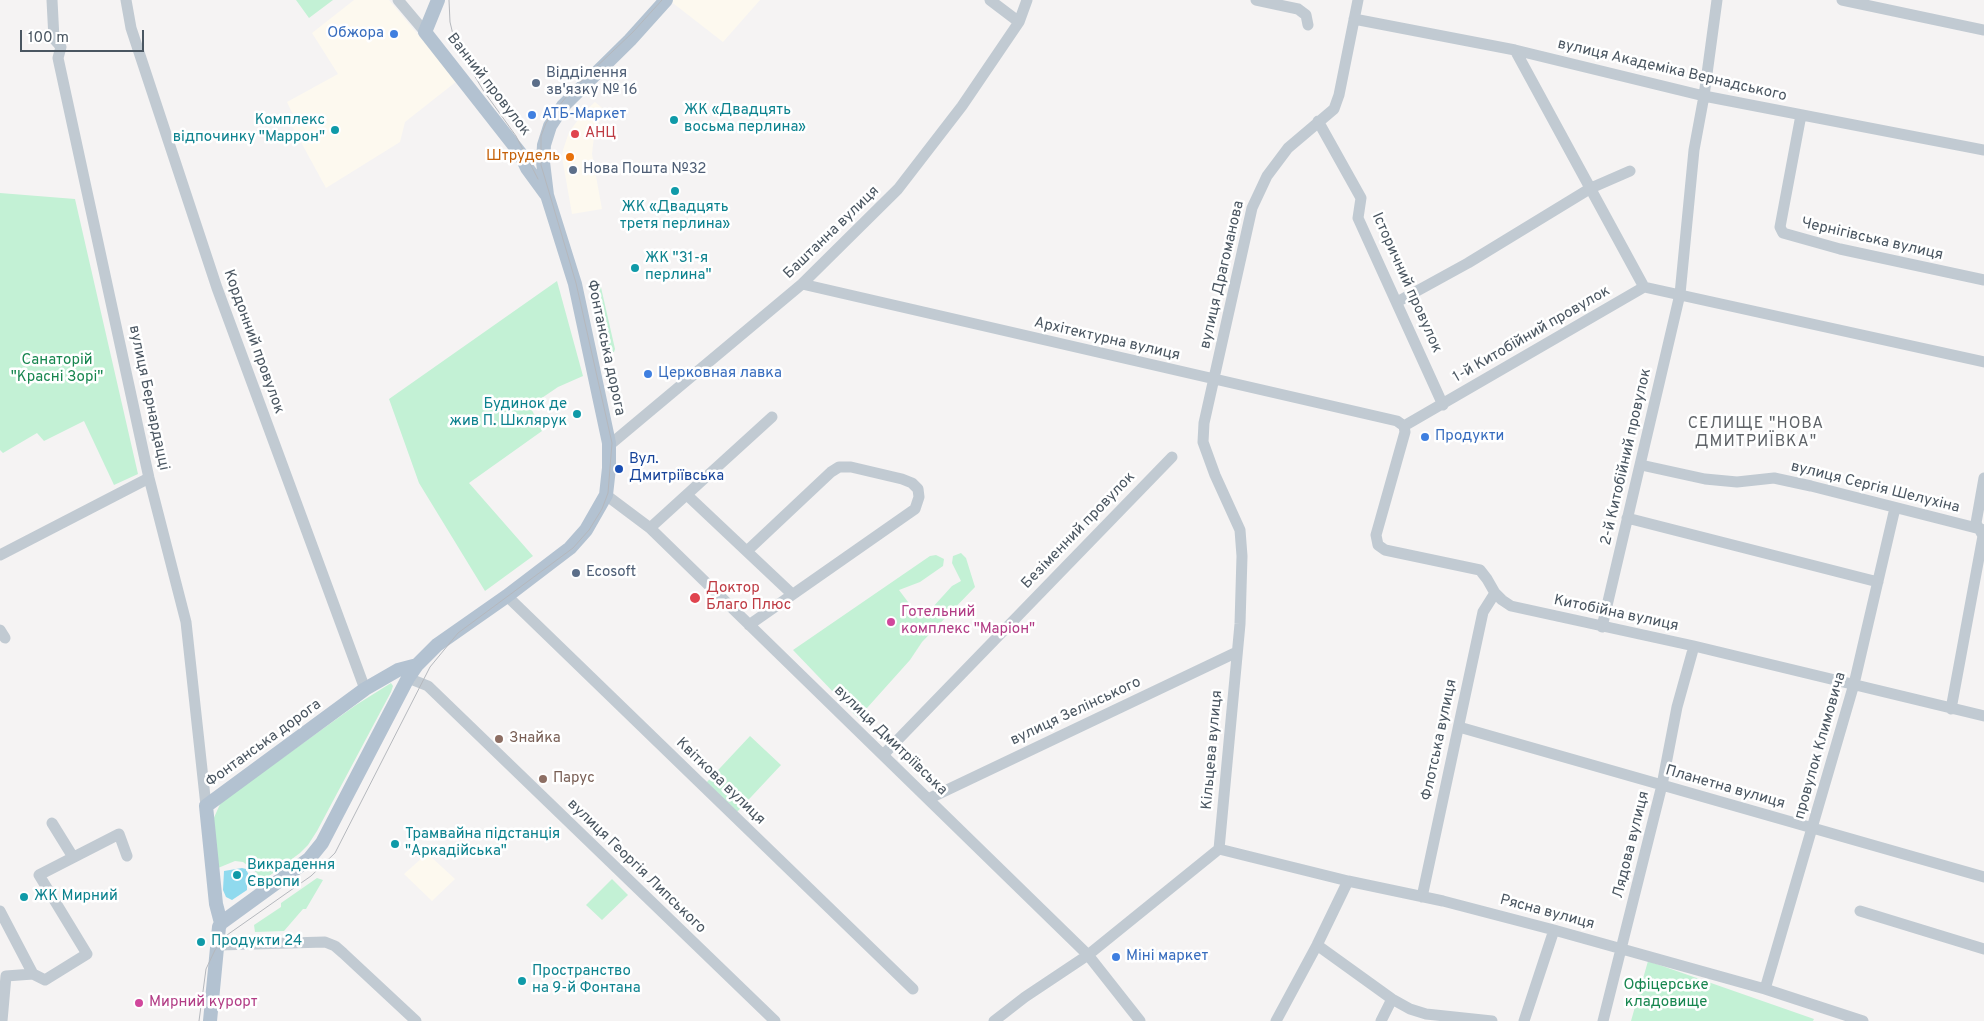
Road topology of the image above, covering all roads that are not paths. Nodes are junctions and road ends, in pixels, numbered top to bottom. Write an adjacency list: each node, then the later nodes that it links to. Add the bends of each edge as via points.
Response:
1 (52, 0): 40 (street, вулиця Бернардацці, via 54,39 61,46 58,58)
2 (126, 0): 60 (street, Кордонний провулок, via 131,28 217,288)
3 (398, 0): 16 (street, Ванний провулок)
4 (438, 0): 16 (main road)
5 (666, 0): 22 (main road, Фонтанська дорога, via 563,106 550,126)
6 (990, 0): 13 (street)
7 (1028, 0): 13 (street, Баштанна вулиця)
8 (1256, 0): 14 (street, via 1298,9 1306,15)
9 (1358, 0): 12 (street, вулиця Драгоманова)
10 (1717, 0): 18 (street, 2-й Китобійний провулок)
11 (1842, 0): 15 (street)
12 (1354, 19): 17 (street, вулиця Академіка Вернадського); 20 (street, вулиця Драгоманова, via 1339,95 1334,108)
13 (1019, 22): 28 (street, Баштанна вулиця, via 962,106 898,189)
14 (1308, 25)
15 (1984, 30)
16 (425, 32): 23 (main road, Ванний провулок)
17 (1515, 50): 18 (street, вулиця Академіка Вернадського); 25 (street)
18 (1704, 96): 19 (street, вулиця Академіка Вернадського); 30 (street, 2-й Китобійний провулок, via 1694,150)
19 (1801, 115): 21 (street, вулиця Академіка Вернадського); 27 (street, Чернігівська вулиця, via 1780,226 1783,233 1840,249)
20 (1318, 120): 31 (street, Історичний провулок, via 1360,198 1358,218); 33 (street, вулиця Драгоманова, via 1289,143 1267,176 1252,208)
21 (1984, 150)
22 (543, 152): 23 (main road, via 532,161); 26 (main road, Фонтанська дорога)
23 (520, 153): 26 (main road, Ванний провулок)
24 (1630, 171): 25 (street)
25 (1591, 188): 29 (street); 31 (street)
26 (547, 195): 37 (main road, Фонтанська дорога, via 575,284)
27 (1984, 280)
28 (802, 284): 33 (street, Архітектурна вулиця); 37 (street, Баштанна вулиця)
29 (1644, 287): 30 (street); 34 (street, 1-й Китобійний провулок)
30 (1680, 294): 32 (street); 39 (street, 2-й Китобійний провулок)
31 (1397, 302): 34 (street, Історичний провулок)
32 (1984, 362)
33 (1214, 380): 36 (street, Архітектурна вулиця, via 1396,421); 57 (street, Кільцева вулиця, via 1203,442 1240,530 1242,556)
34 (1443, 405): 36 (street, 1-й Китобійний провулок)
35 (772, 417): 43 (street)
36 (1404, 426): 51 (street, Китобійна вулиця, via 1376,535 1377,542 1385,550 1480,570)
37 (609, 443): 42 (main road, Фонтанська дорога)
38 (1172, 456): 64 (street, Безіменний провулок)
39 (1641, 466): 44 (street, вулиця Сергія Шелухіна, via 1737,482 1774,478); 45 (street, 2-й Китобійний провулок)
40 (150, 478): 49 (street); 67 (street, вулиця Бернардацці, via 186,622)
41 (1984, 478): 47 (street, via 1976,523)
42 (606, 495): 46 (street, вулиця Дмитріївська); 53 (main road, Фонтанська дорога, via 586,530 570,548)
43 (687, 495): 46 (street); 48 (street)
44 (1895, 508): 47 (street, вулиця Сергія Шелухіна); 50 (street, провулок Климовича)
45 (1627, 518): 50 (street); 55 (street, 2-й Китобійний провулок)
46 (650, 528): 54 (street, вулиця Дмитріївська)
47 (1982, 529): 61 (street, via 1984,536)
48 (747, 552): 52 (street); 52 (street, via 831,472 840,468 851,467 912,483 919,497 915,509)
49 (0, 555)
50 (1878, 582): 59 (street, провулок Климовича)
51 (1495, 593): 55 (street, Китобійна вулиця, via 1511,606); 63 (street, Флотська вулиця, via 1483,612)
52 (792, 594): 54 (street)
53 (507, 596): 58 (main road, Фонтанська дорога, via 437,645); 86 (street, Квіткова вулиця)
54 (749, 625): 64 (street, вулиця Дмитріївська)
55 (1602, 627): 56 (street, Китобійна вулиця)
56 (1694, 646): 59 (street, Китобійна вулиця); 65 (street, Лядова вулиця, via 1677,707)
57 (1237, 652): 66 (street, вулиця Зелінського); 70 (street, Кільцева вулиця)
58 (403, 679): 60 (main road, Фонтанська дорога); 78 (main road, via 322,843 308,859); 92 (street, вулиця Георгія Липського, via 428,686)
59 (1854, 684): 61 (street, Китобійна вулиця); 69 (street, провулок Климовича)
60 (365, 689): 67 (main road, Фонтанська дорога)
61 (1951, 709): 62 (street, Китобійна вулиця)
62 (1984, 716)
63 (1459, 727): 65 (street, Планетна вулиця); 75 (street, Флотська вулиця)
64 (883, 756): 66 (street, вулиця Дмитріївська)
65 (1662, 785): 69 (street, Планетна вулиця); 82 (street, Лядова вулиця)
66 (928, 799): 84 (street, вулиця Дмитріївська)
67 (206, 806): 78 (main road, Фонтанська дорога, via 216,904)
68 (52, 823): 72 (street)
69 (1813, 828): 73 (street, Планетна вулиця); 87 (street, провулок Климовича)
70 (1219, 849): 74 (street, Рясна вулиця); 84 (street)
71 (127, 856): 72 (street, via 119,834)
72 (73, 858): 85 (street, via 39,875 87,954 45,980)
73 (1984, 877)
74 (1348, 881): 75 (street, Рясна вулиця); 81 (street)
75 (1422, 897): 79 (street, Рясна вулиця)
76 (0, 911): 85 (street)
77 (1860, 911): 83 (street)
78 (221, 923): 80 (main road, Фонтанська дорога)
79 (1554, 930): 82 (street, Рясна вулиця); 98 (street)
80 (219, 944): 90 (main road, Фонтанська дорога); 91 (street, via 325,942 339,950)
81 (1317, 945): 88 (street); 95 (street)
82 (1622, 948): 87 (street, Рясна вулиця); 99 (street, Лядова вулиця)
83 (1984, 949)
84 (1088, 955): 93 (street); 94 (street, вулиця Дмитріївська)
85 (33, 974): 89 (street, via 6,976)
86 (912, 989)
87 (1765, 989): 100 (street, Рясна вулиця)
88 (1392, 999): 96 (street); 97 (street, via 1426,1014)
89 (2, 1021)
90 (210, 1021)
91 (416, 1021)
92 (775, 1021)
93 (994, 1021)
94 (1140, 1021)
95 (1276, 1021)
96 (1381, 1021)
97 (1492, 1021)
98 (1524, 1021)
99 (1603, 1021)
100 (1863, 1021)

